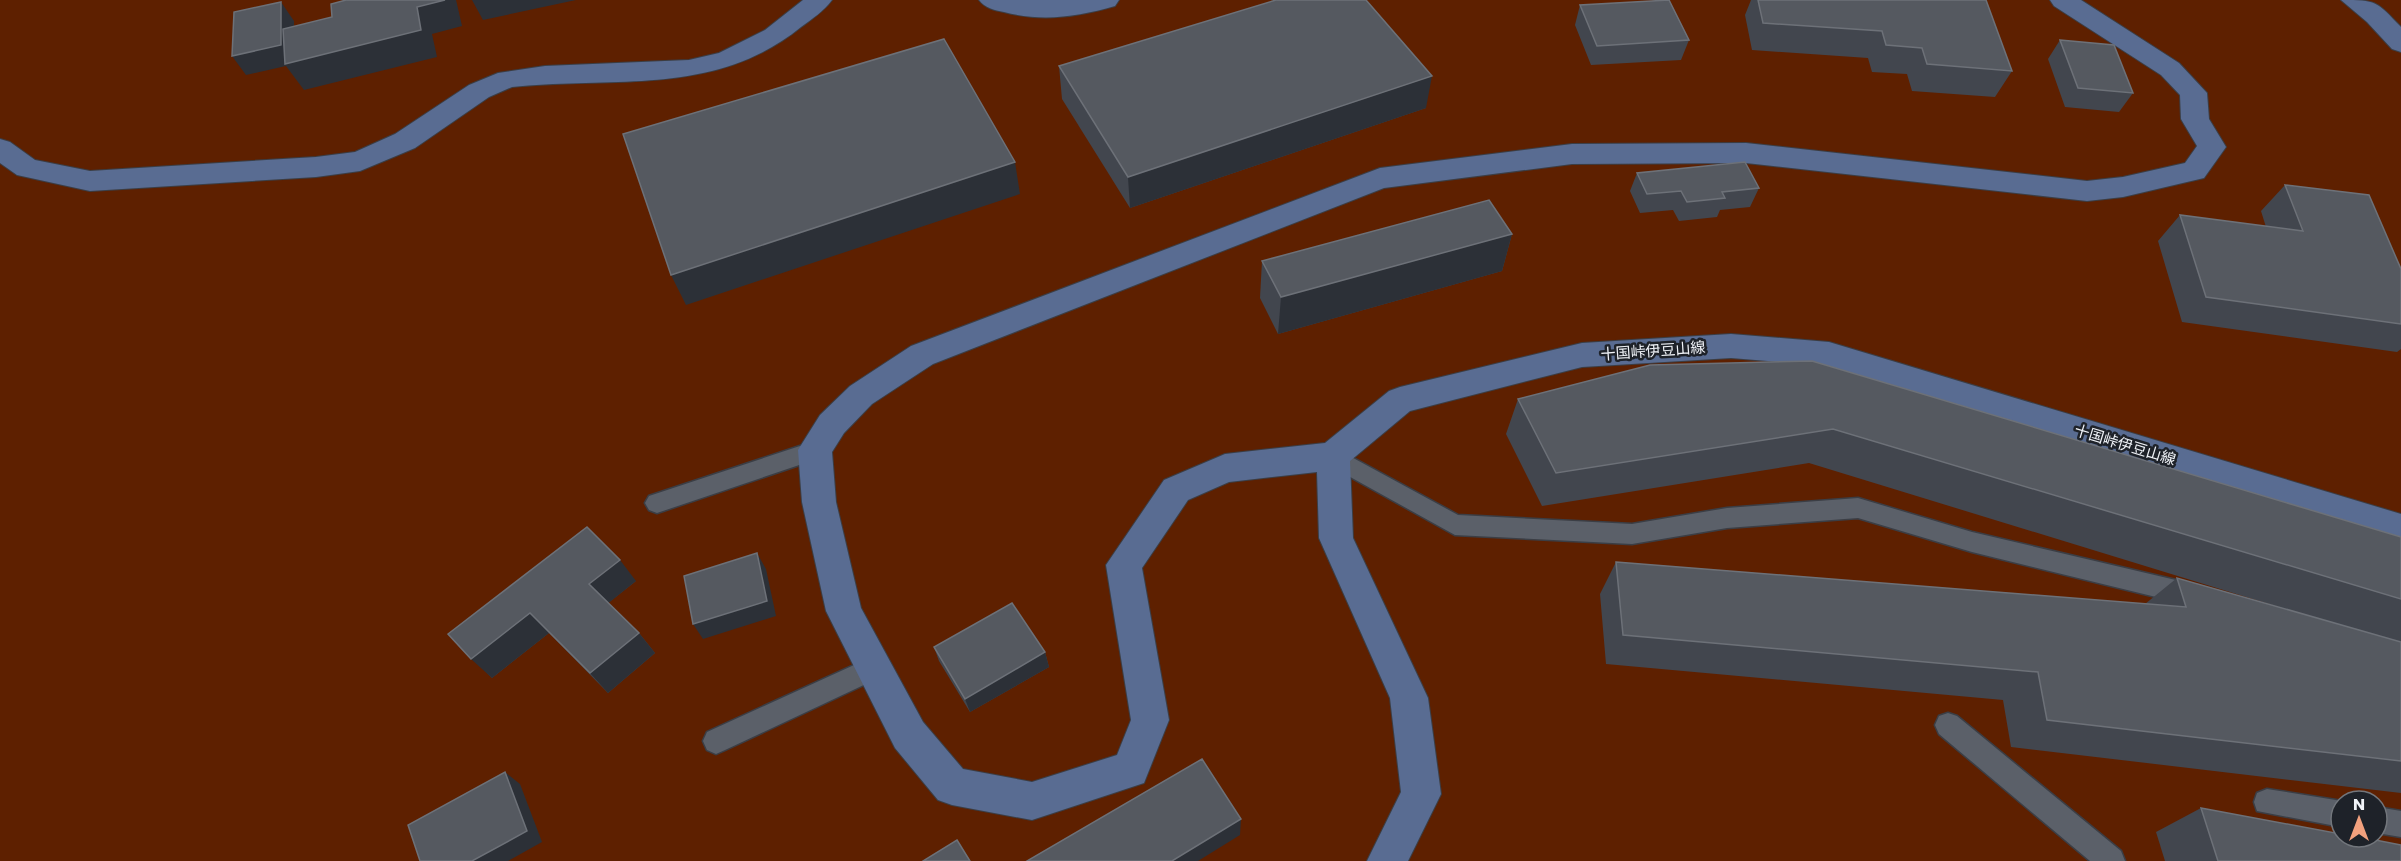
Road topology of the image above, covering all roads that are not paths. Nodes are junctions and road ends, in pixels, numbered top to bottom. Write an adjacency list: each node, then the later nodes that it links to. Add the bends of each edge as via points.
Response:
1 (819, 0): 7 (street, via 774,36 727,60 689,69 507,79 479,91 405,141 360,161 90,181 27,168)
2 (992, 0): 3 (street, via 1017,9 1054,12)
3 (1106, 0)
4 (2063, 0): 8 (street, via 2170,69 2193,93 2195,119 2212,147 2194,171 2087,191 1746,153 1583,154 1380,178 922,355 861,395 832,424)
5 (2354, 0): 6 (street, via 2376,16)
6 (2401, 43)
7 (0, 149)
8 (815, 450): 10 (lane); 13 (street, via 819,502 844,611)
9 (1333, 456): 11 (street, 十国峠伊豆山線, via 1400,400 1582,355 1731,346 1829,354); 12 (lane, via 1455,525 1632,534 1727,518 1858,508 1972,542 2178,590); 13 (street, via 1225,468 1176,490 1124,565 1150,720 1130,770 1032,801 951,786 909,735); 18 (street, via 1336,538 1409,698 1421,794)
10 (657, 503)
11 (2401, 529)
12 (2222, 605)
13 (876, 667): 15 (lane)
14 (1948, 725): 19 (lane)
15 (716, 741)
16 (2267, 802): 17 (lane)
17 (2329, 812)
18 (1387, 861)
19 (2111, 861)

